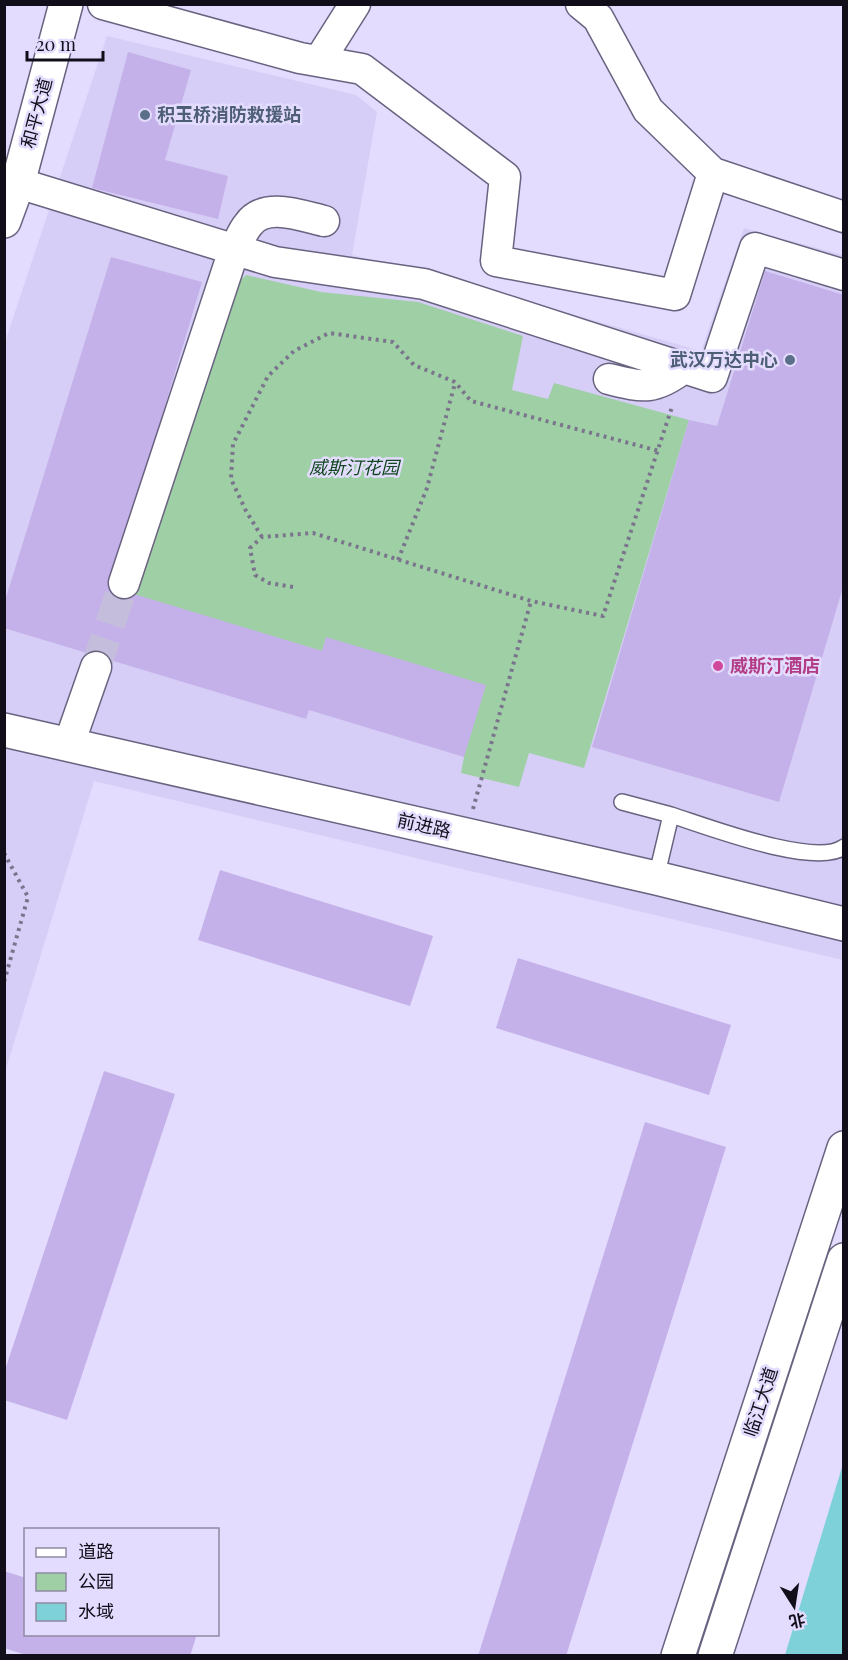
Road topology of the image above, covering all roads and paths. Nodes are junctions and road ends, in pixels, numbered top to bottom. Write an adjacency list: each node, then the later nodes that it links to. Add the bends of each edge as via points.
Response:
1 (66, 4): 7 (main road, 和平大道)
2 (103, 4): 5 (street)
3 (355, 4): 5 (street)
4 (581, 4): 6 (street, via 598,18 648,110)
5 (319, 61): 6 (street, via 362,69 505,177 496,261 675,295)
6 (713, 173): 8 (street)
7 (18, 183): 9 (main road, 和平大道); 11 (street)
8 (843, 217)
9 (4, 220)
10 (324, 221): 11 (street, via 280,212 264,213 249,222)
11 (234, 250): 13 (street, via 276,262 424,284); 18 (street)
12 (843, 275): 13 (street, via 755,248 712,377)
13 (685, 367): 14 (street, via 668,380 641,387)
14 (609, 379)
15 (455, 382): 16 (path, via 414,365 393,342 329,333 294,351 268,376 233,444 231,479); 17 (path, via 427,488); 20 (path, via 471,401 659,451 603,616)
16 (262, 537): 17 (path, via 313,533); 19 (path, via 250,548 255,575 269,583)
17 (398, 560): 20 (path)
18 (124, 583)
19 (293, 587)
20 (531, 601): 26 (path)
21 (96, 667): 23 (street)
22 (4, 730): 23 (main road, 前进路)
23 (69, 744): 26 (main road, 前进路)
24 (622, 802): 25 (lane)
25 (671, 815): 27 (lane, via 800,853 836,853); 29 (lane)
26 (465, 835): 29 (main road, 前进路)
27 (843, 847)
28 (4, 853): 31 (path, via 28,897)
29 (656, 878): 30 (main road, 前进路)
30 (843, 924)
31 (4, 981)
32 (843, 1148): 34 (main road, 临江大道)
33 (843, 1260): 35 (main road, 临江大道)
34 (678, 1656)
35 (715, 1656)

